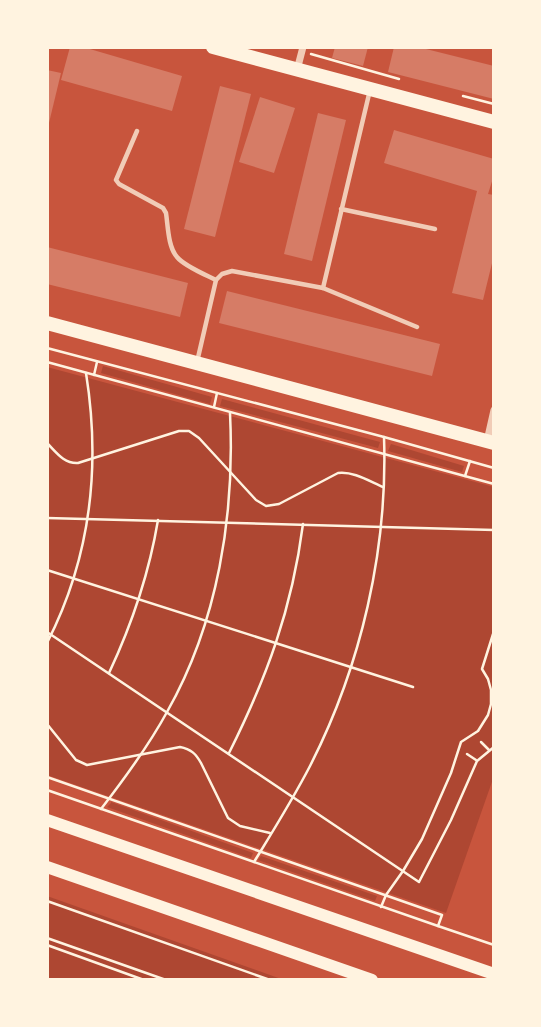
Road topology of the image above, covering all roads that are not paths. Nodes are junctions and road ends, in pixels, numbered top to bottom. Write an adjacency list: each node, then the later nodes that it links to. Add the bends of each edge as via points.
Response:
1 (214, 47): 3 (highway)
2 (303, 49): 3 (street)
3 (297, 70): 4 (highway)
4 (371, 90): 5 (highway); 7 (lane)
5 (494, 122)
6 (136, 131): 9 (lane, via 116,180 163,208 175,256)
7 (341, 209): 8 (lane); 10 (lane)
8 (435, 229)
9 (216, 280): 10 (lane, via 232,271); 13 (lane)
10 (323, 288): 12 (lane)
11 (47, 323): 13 (highway)
12 (417, 327)
13 (196, 364): 15 (highway)
14 (494, 412): 15 (street)
15 (490, 442)
16 (47, 820): 18 (main road)
17 (47, 867): 19 (main road)
18 (494, 974)
19 (372, 980)

